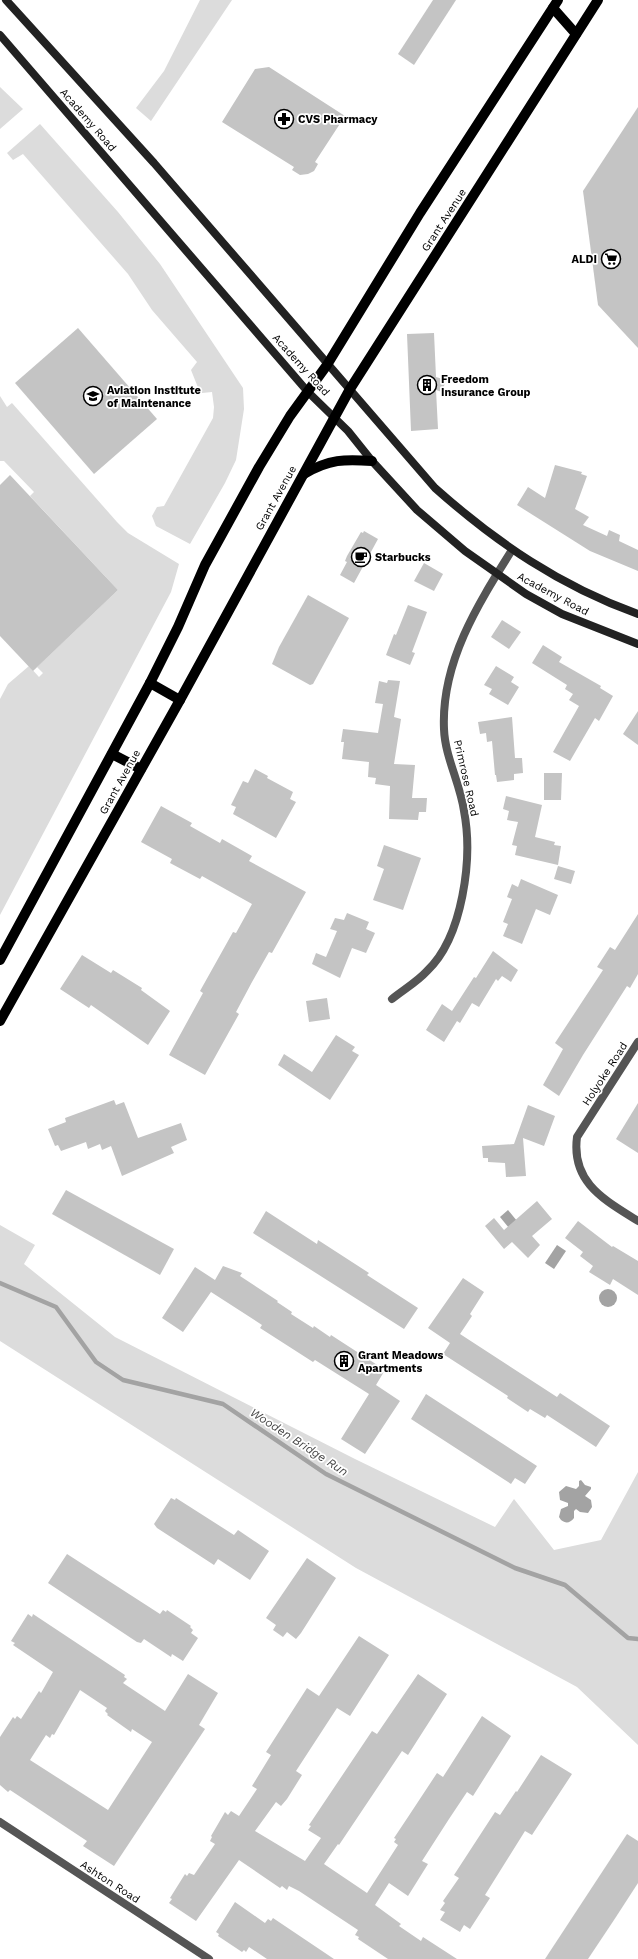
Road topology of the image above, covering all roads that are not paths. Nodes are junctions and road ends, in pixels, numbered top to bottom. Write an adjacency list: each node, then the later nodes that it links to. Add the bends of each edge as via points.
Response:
1 (6, 0): 6 (main road, Academy Road, via 154,163)
2 (598, 0): 4 (main road, Grant Avenue)
3 (556, 4): 4 (main road); 6 (main road, Grant Avenue, via 420,212)
4 (576, 34): 7 (main road, Grant Avenue)
5 (0, 35): 8 (main road, Academy Road)
6 (327, 365): 7 (main road, Academy Road); 8 (main road, Grant Avenue)
7 (350, 389): 9 (main road, Grant Avenue); 12 (main road, Academy Road, via 436,488)
8 (308, 392): 9 (main road, Academy Road); 16 (main road, Grant Avenue, via 290,416 228,521)
9 (334, 418): 10 (main road, Academy Road); 11 (main road, Grant Avenue)
10 (372, 461): 11 (main road, via 338,460 318,465); 13 (main road, Academy Road, via 433,525)
11 (303, 475): 17 (main road, Grant Avenue)
12 (512, 550): 13 (street, Primrose Road); 14 (main road, Academy Road, via 587,593)
13 (496, 575): 15 (main road, Academy Road, via 562,614); 21 (street, Primrose Road, via 480,601 458,648 447,692 444,729 464,810 467,837 465,882 460,911 447,944 428,971)
14 (638, 614)
15 (638, 644)
16 (150, 683): 17 (main road); 18 (main road, Grant Avenue)
17 (180, 700): 19 (main road, Grant Avenue)
18 (112, 754): 19 (main road); 20 (main road, Grant Avenue)
19 (141, 769): 22 (main road, Grant Avenue)
20 (0, 960)
21 (392, 1000)
22 (0, 1022)
23 (638, 1042): 24 (street, Holyoke Road, via 577,1137 575,1146 579,1170 592,1189)
24 (638, 1221)
25 (0, 1822): 26 (street, Ashton Road)
26 (208, 1959)

